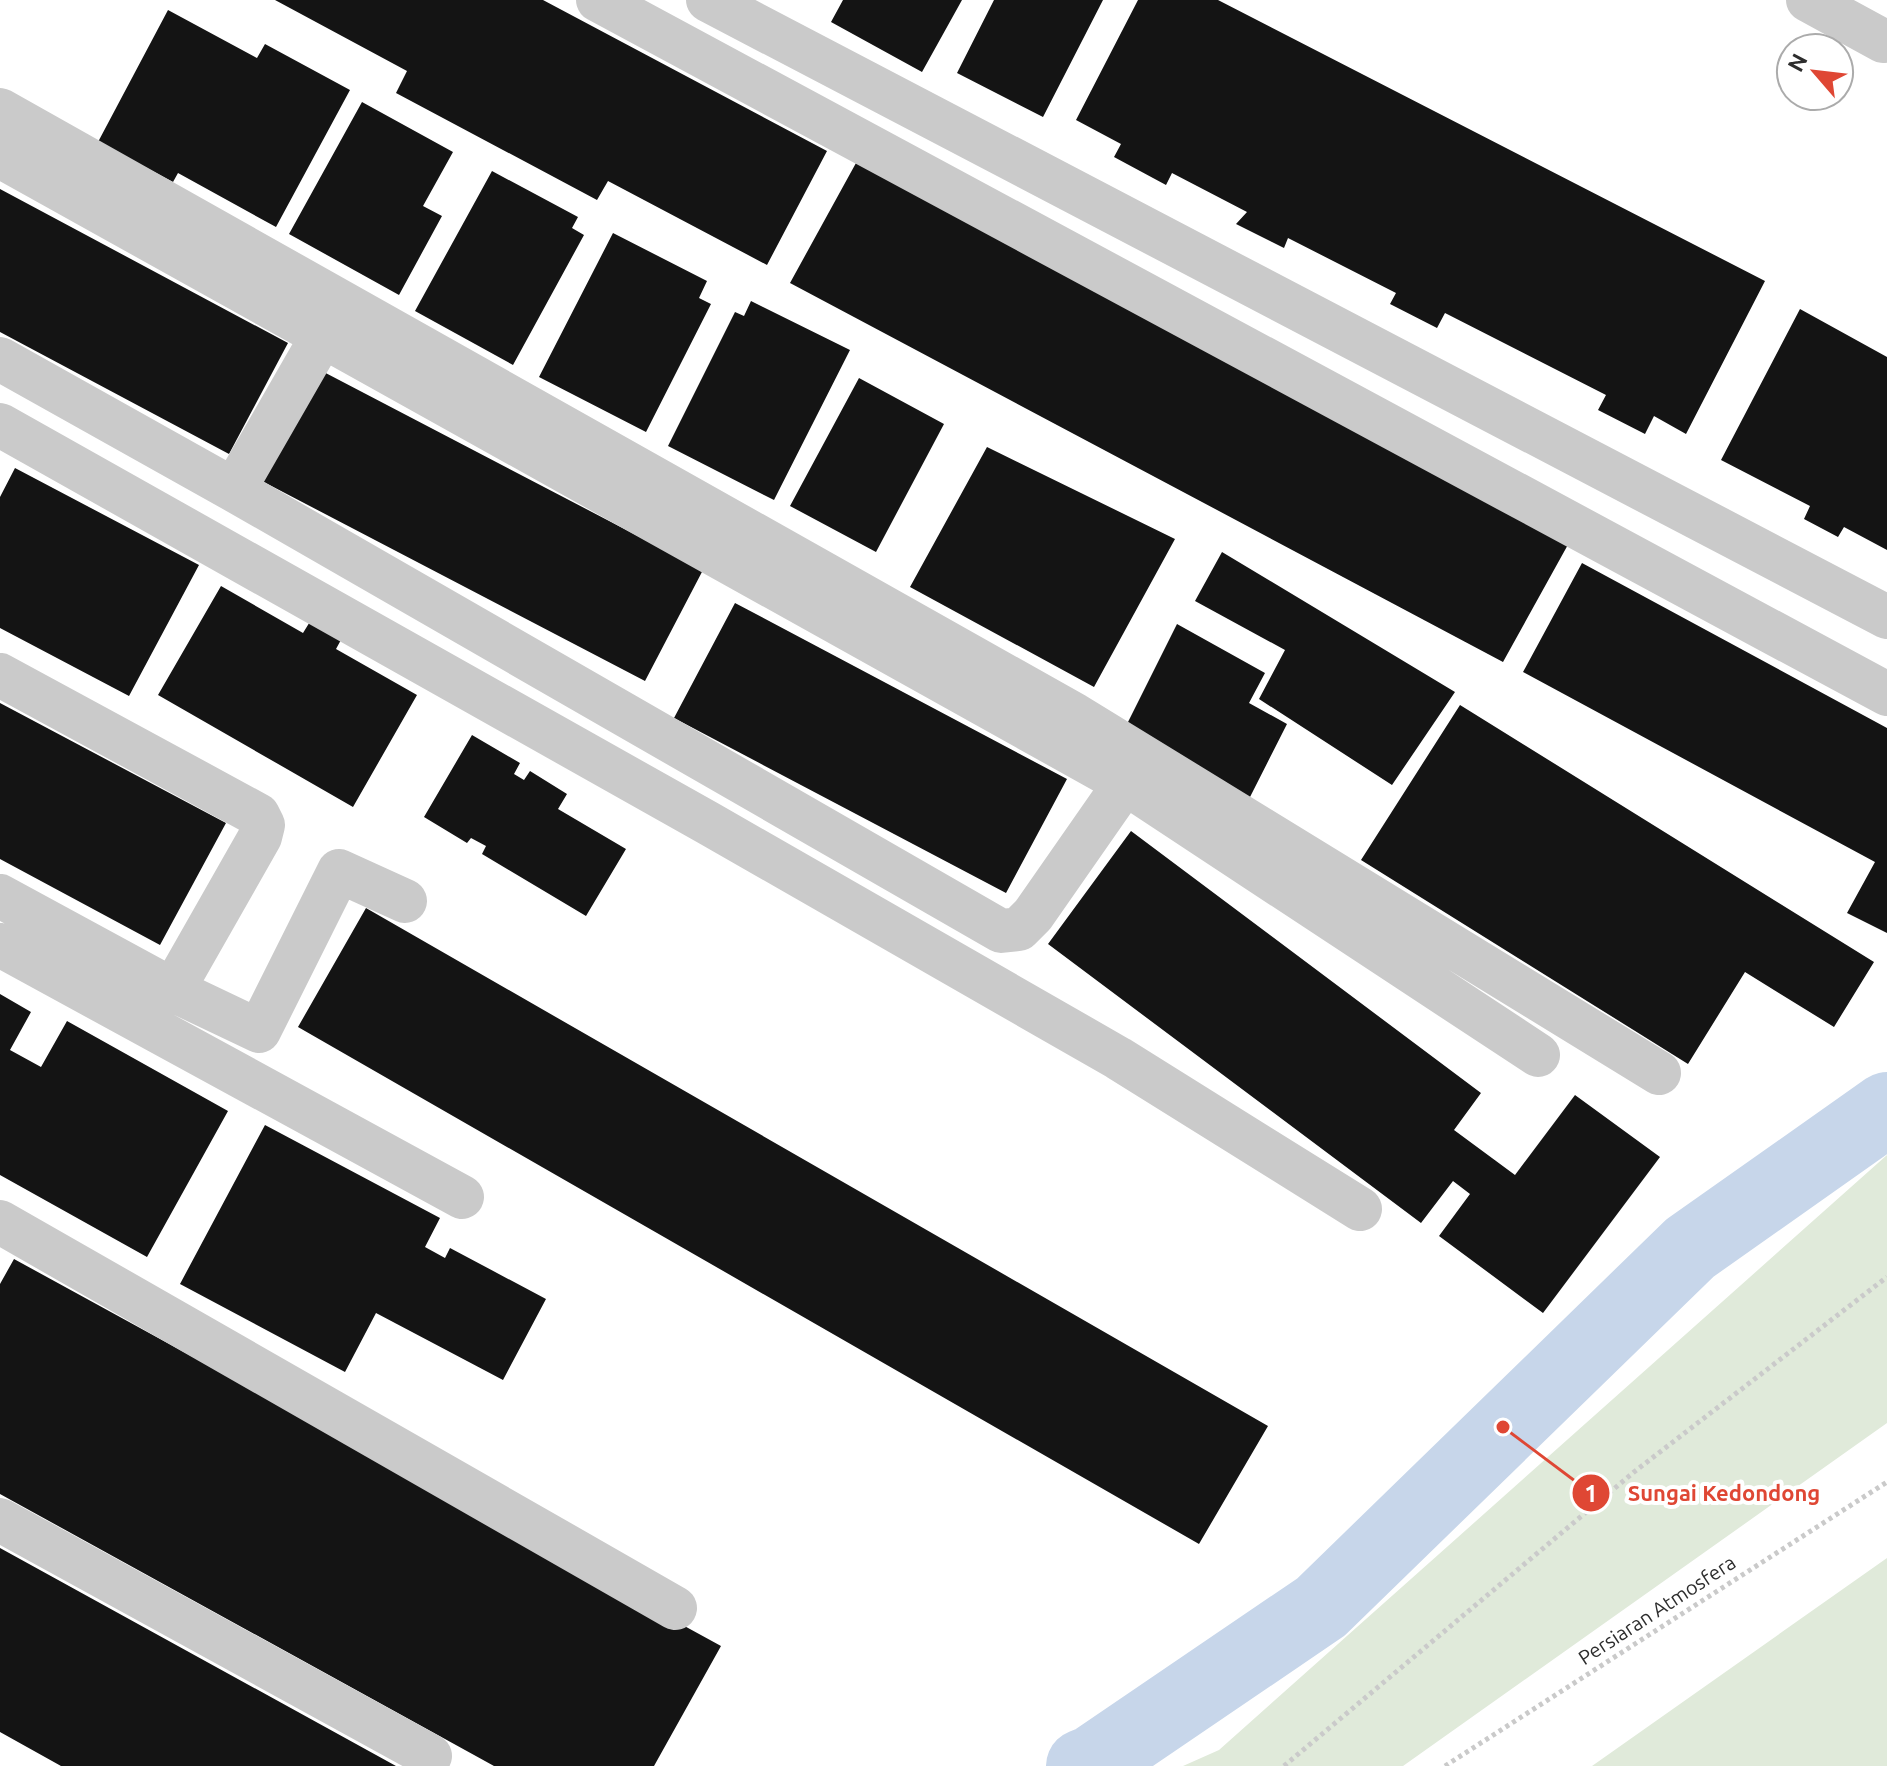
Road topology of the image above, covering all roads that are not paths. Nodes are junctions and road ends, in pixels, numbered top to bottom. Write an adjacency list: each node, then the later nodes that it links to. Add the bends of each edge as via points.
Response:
1 (598, 0): 13 (lane)
2 (708, 0): 11 (lane)
3 (1808, 0): 4 (lane)
4 (1883, 41)
5 (0, 110): 20 (lane, via 1075,715)
6 (0, 156): 7 (lane)
7 (323, 335): 10 (lane); 14 (lane)
8 (0, 359): 10 (lane)
9 (0, 425): 22 (lane, via 1118,1058)
10 (234, 490): 14 (lane, via 1001,931 1019,929 1033,915)
11 (1887, 617)
12 (0, 675): 18 (lane, via 258,815 263,825 260,837)
13 (1887, 694)
14 (1125, 783): 19 (lane)
15 (0, 896): 18 (lane)
16 (405, 901): 18 (lane, via 339,871 259,1031)
17 (0, 945): 21 (lane)
18 (173, 990)
19 (1538, 1055)
20 (1659, 1073)
21 (462, 1197)
22 (1360, 1209)
23 (0, 1222): 25 (lane)
24 (0, 1520): 26 (lane)
25 (675, 1608)
26 (430, 1756)

